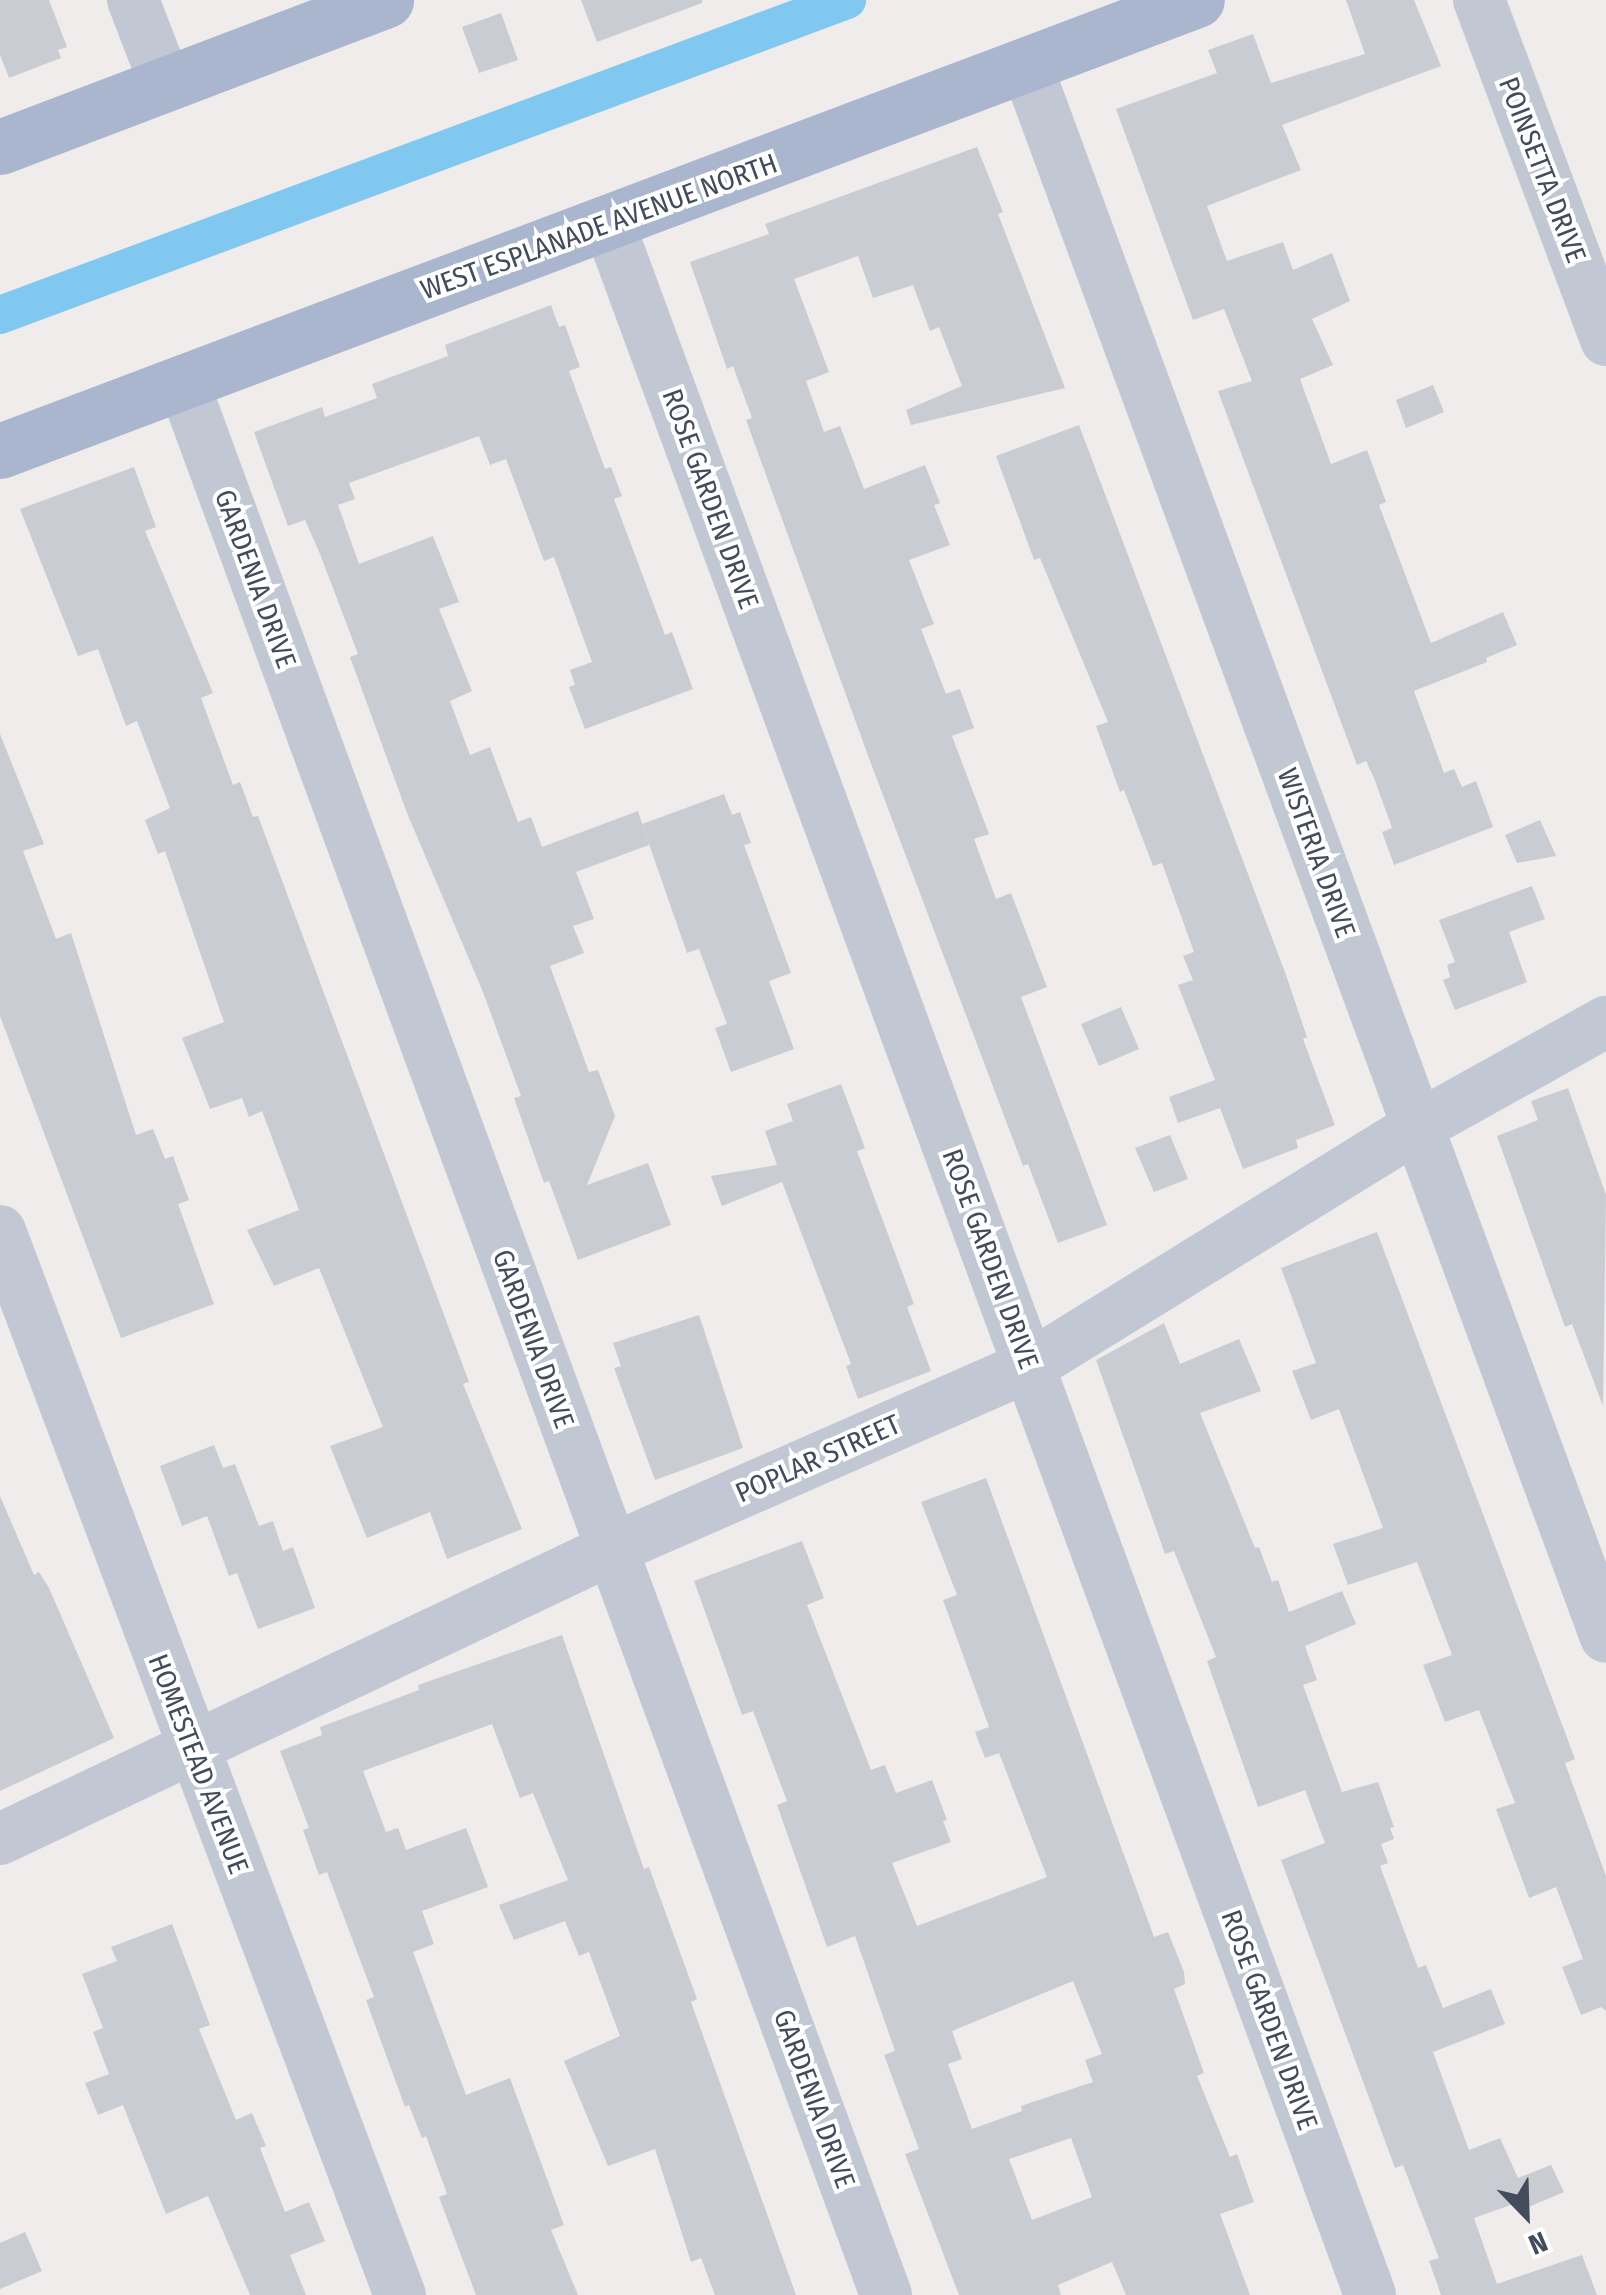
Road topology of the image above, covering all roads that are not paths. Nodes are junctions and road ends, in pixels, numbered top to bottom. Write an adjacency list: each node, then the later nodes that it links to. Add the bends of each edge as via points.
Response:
1 (133, 0): 6 (street)
2 (386, 0): 6 (main road)
3 (1197, 0): 5 (main road, WEST ESPLANADE AVENUE NORTH)
4 (1479, 0): 9 (street, POINSETTA DRIVE)
5 (1027, 67): 8 (main road, WEST ESPLANADE AVENUE NORTH); 13 (street, WISTERIA DRIVE)
6 (165, 84): 7 (main road)
7 (0, 148)
8 (609, 224): 10 (main road, WEST ESPLANADE AVENUE NORTH); 15 (street, ROSE GARDEN DRIVE)
9 (1606, 340)
10 (183, 382): 11 (main road, WEST ESPLANADE AVENUE NORTH); 16 (street, GARDENIA DRIVE)
11 (0, 451)
12 (1606, 1022): 13 (street, POPLAR STREET)
13 (1417, 1127): 15 (street, POPLAR STREET); 17 (street, WISTERIA DRIVE)
14 (0, 1231): 18 (street, HOMESTEAD AVENUE)
15 (1030, 1366): 16 (street, POPLAR STREET); 22 (street, ROSE GARDEN DRIVE)
16 (610, 1550): 18 (street, POPLAR STREET); 21 (street, GARDENIA DRIVE)
17 (1606, 1638)
18 (192, 1748): 19 (street, POPLAR STREET); 20 (street, HOMESTEAD AVENUE)
19 (0, 1839)
20 (400, 2295)
21 (886, 2295)
22 (1370, 2295)

